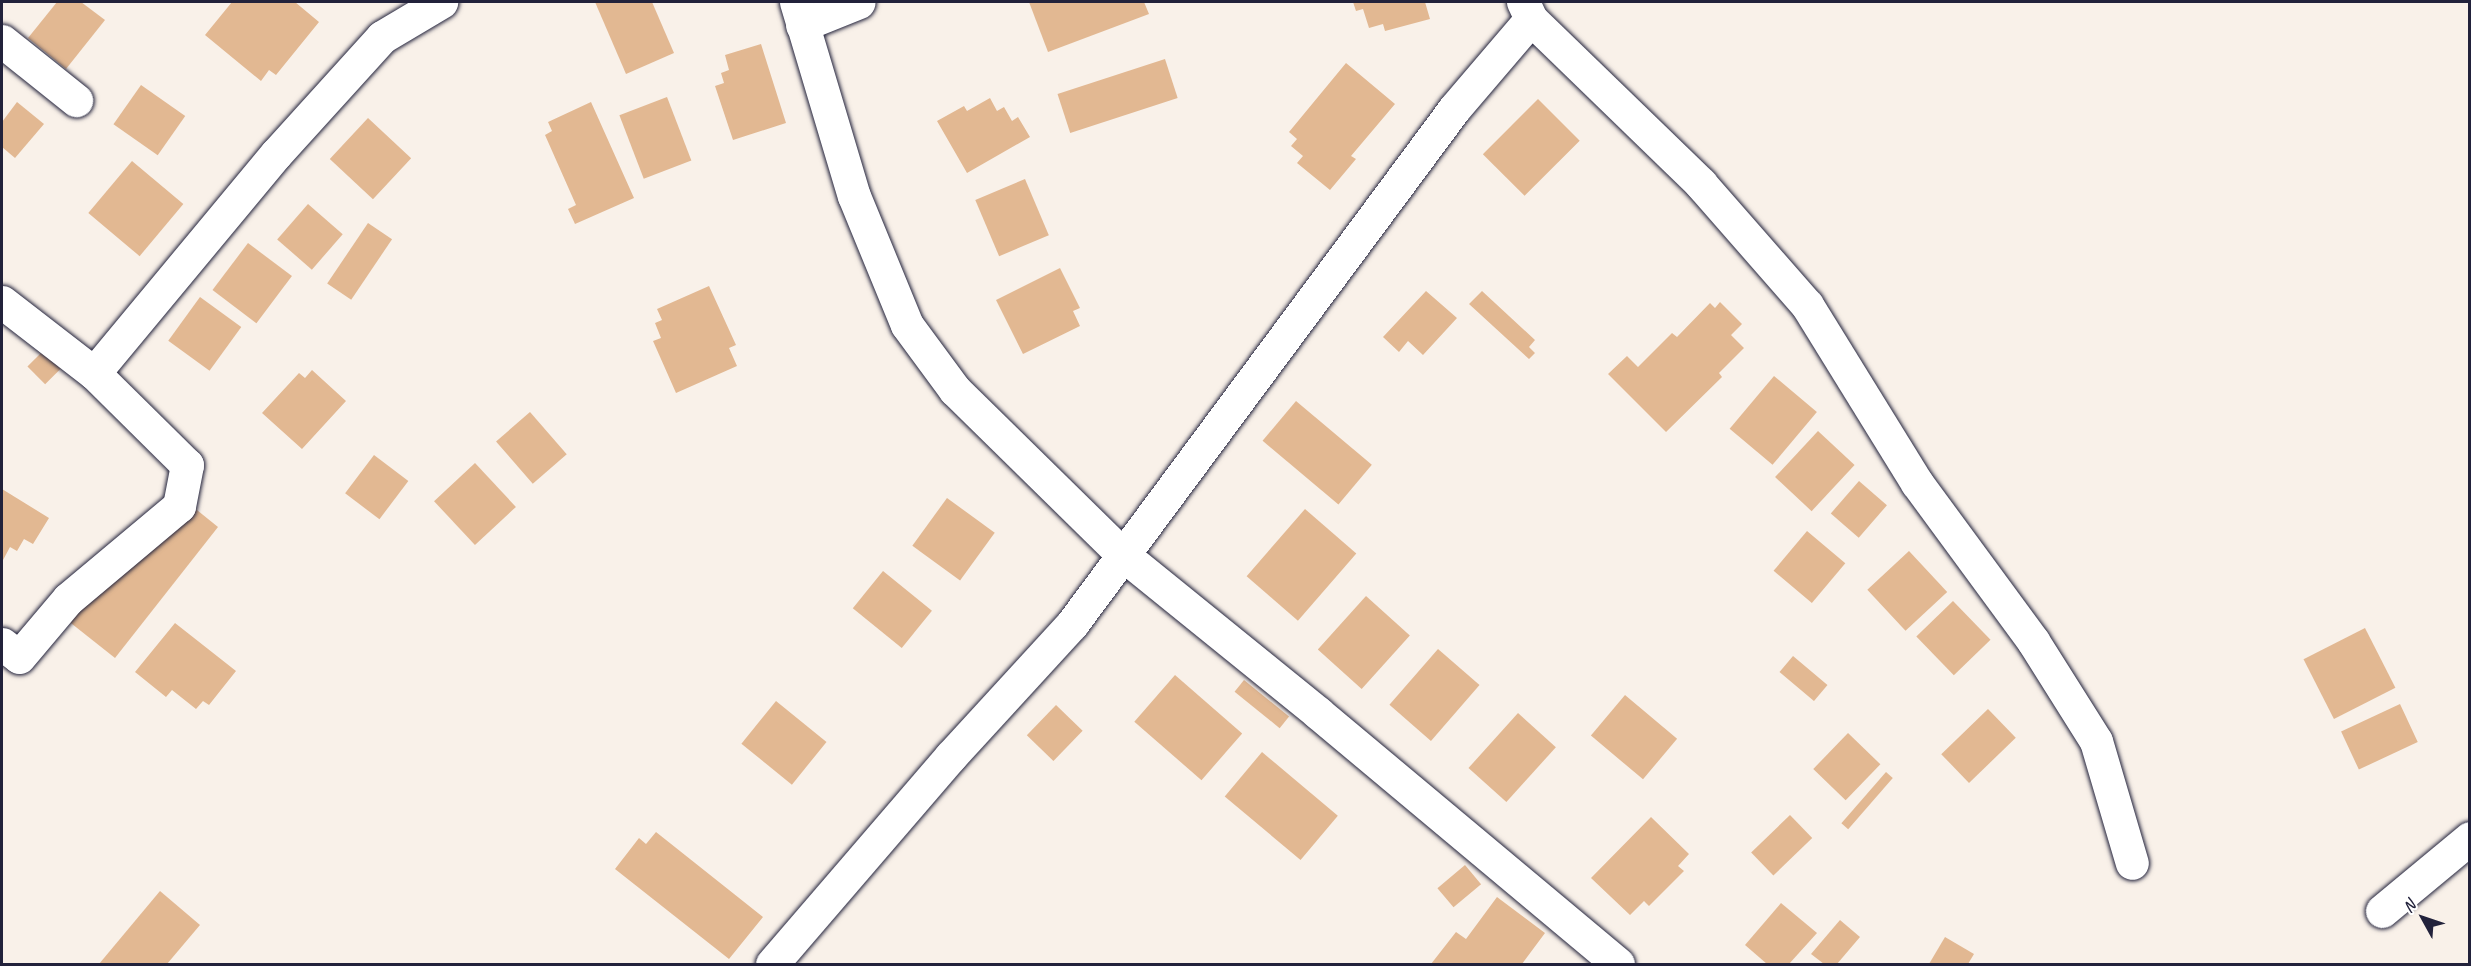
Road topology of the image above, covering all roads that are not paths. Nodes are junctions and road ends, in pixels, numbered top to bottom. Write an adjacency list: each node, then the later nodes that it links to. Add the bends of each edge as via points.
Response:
1 (441, 2): 8 (street, via 382,37 276,154)
2 (859, 2): 4 (street)
3 (1527, 10): 9 (street); 12 (street, via 1701,184 1807,305 1917,483 2033,640 2096,741)
4 (799, 14): 9 (street, via 854,196 907,325 955,390)
5 (2, 41): 6 (street)
6 (76, 100)
7 (2, 302): 8 (street)
8 (94, 373): 10 (street, via 187,465 179,506 68,599 19,657)
9 (1122, 554): 14 (street, via 1072,624 951,756); 15 (street, via 1318,712)
10 (2, 644)
11 (2469, 838): 13 (street)
12 (2132, 863)
13 (2382, 911)
14 (772, 964)
15 (1618, 964)

